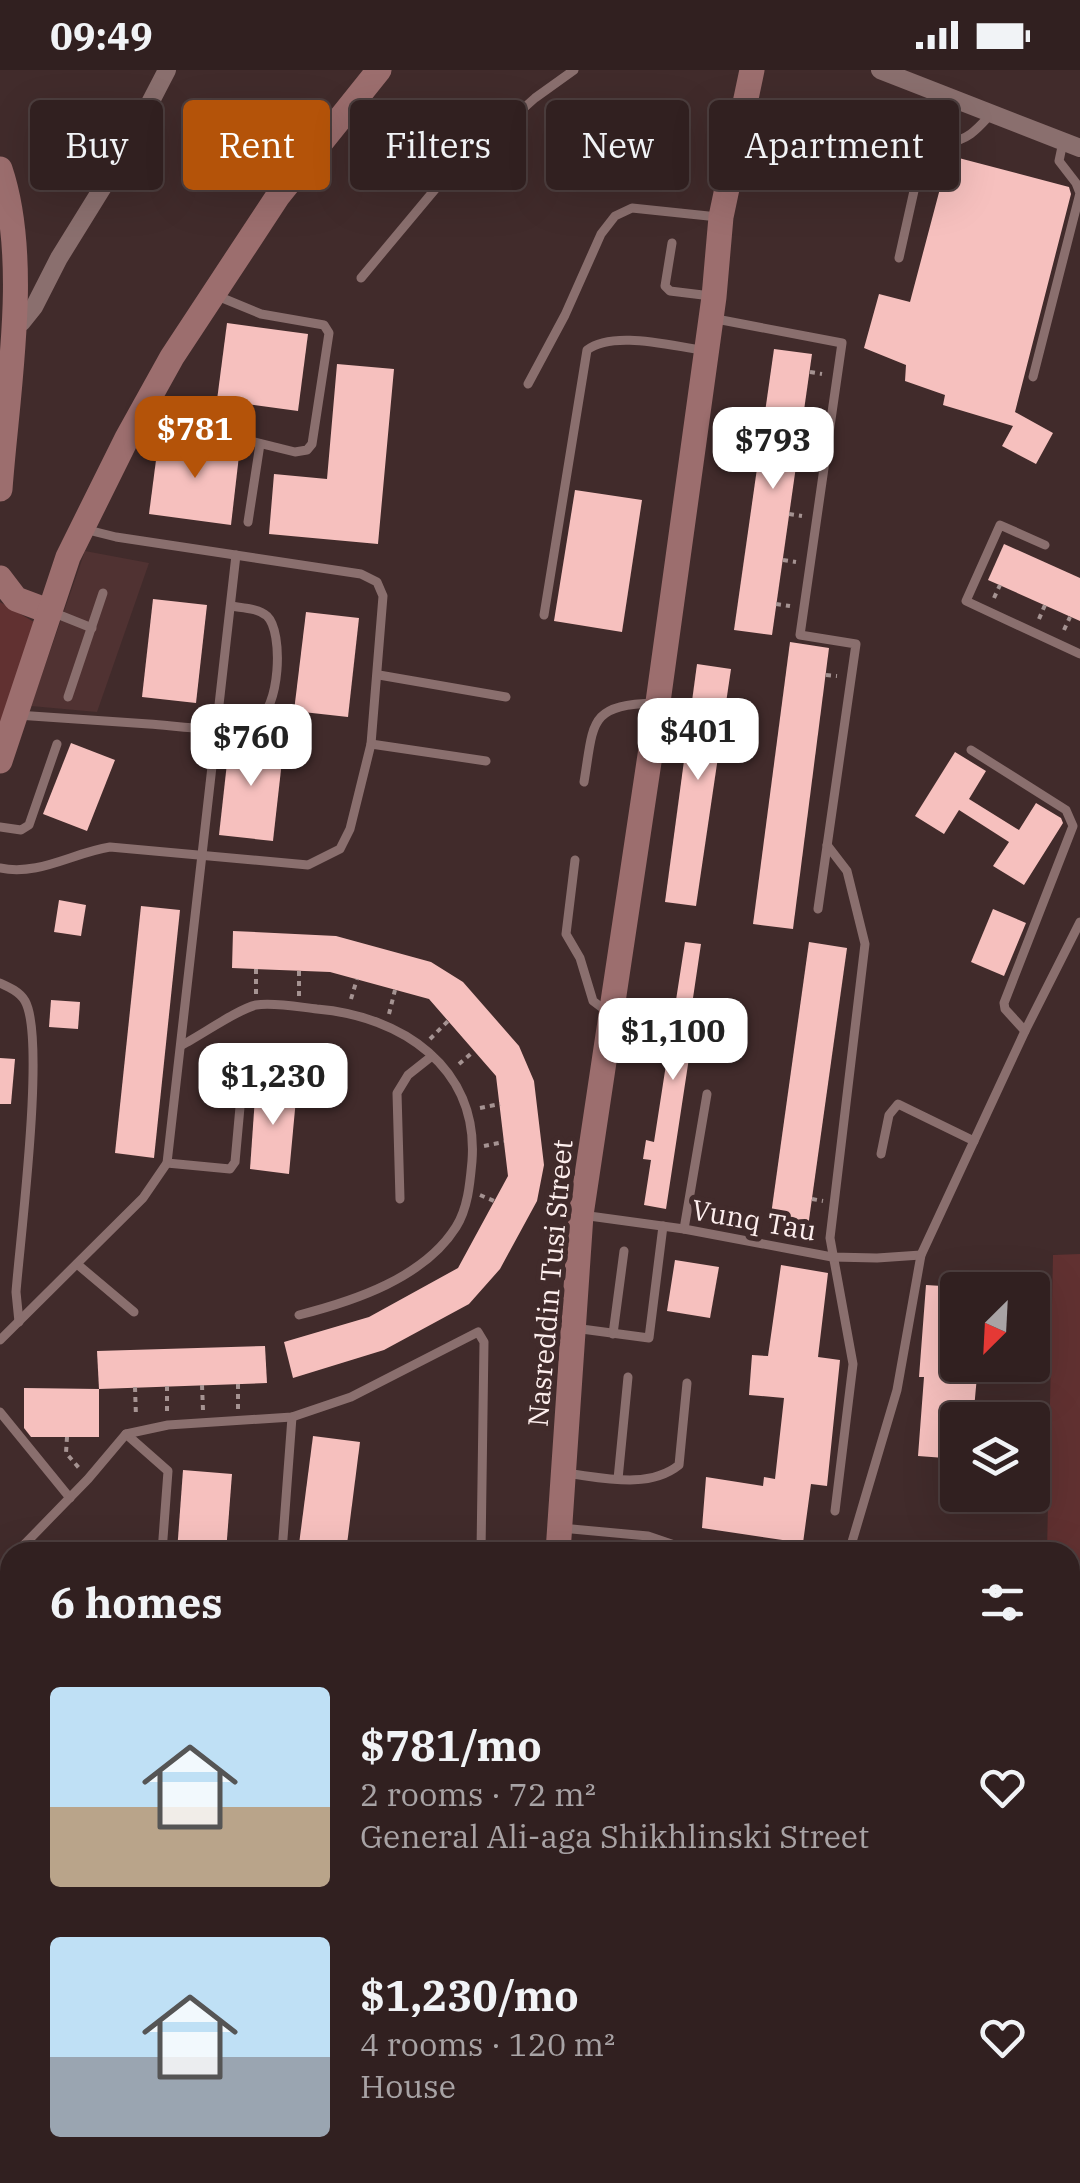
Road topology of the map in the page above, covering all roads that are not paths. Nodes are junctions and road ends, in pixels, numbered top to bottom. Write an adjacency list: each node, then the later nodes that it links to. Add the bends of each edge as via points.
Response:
1 (167, 70): 15 (street, via 34,307)
2 (379, 70): 13 (main road, via 278,196)
3 (574, 70): 12 (lane, via 442,181)
4 (752, 70): 9 (main road, Nasreddin Tusi Street)
5 (884, 71): 6 (street)
6 (990, 114): 7 (street); 11 (lane, via 973,134 924,146)
7 (1071, 145): 17 (lane, via 1058,161 1080,193)
8 (0, 169): 15 (main road, via 15,261)
9 (720, 218): 14 (main road, Nasreddin Tusi Street); 18 (lane, via 632,208 615,216)
10 (672, 243): 14 (lane, via 665,286)
11 (900, 258)
12 (361, 278)
13 (212, 294): 20 (lane, via 261,314 324,324 329,333 312,444 295,452); 23 (main road)
14 (712, 308): 16 (main road, Nasreddin Tusi Street); 46 (lane, via 842,343 800,635 856,644)
15 (12, 328): 21 (main road)
16 (706, 351): 30 (lane, via 614,339 587,350); 36 (main road, Nasreddin Tusi Street)
17 (1033, 377)
18 (528, 384)
19 (190, 426): 20 (lane)
20 (260, 444): 22 (lane)
21 (0, 485)
22 (248, 522)
23 (82, 528): 25 (lane); 29 (main road)
24 (1045, 545): 32 (lane, via 1000,525 966,601)
25 (236, 555): 28 (lane); 33 (lane, via 377,582 383,596)
26 (0, 578): 29 (main road, via 16,598)
27 (103, 593): 31 (lane)
28 (230, 606): 38 (lane); 38 (lane, via 263,612 275,625 273,702 256,722)
29 (48, 611): 31 (lane); 37 (main road)
30 (544, 615)
31 (92, 628): 34 (lane)
32 (1080, 654)
33 (379, 675): 35 (lane); 40 (lane)
34 (68, 697)
35 (506, 698)
36 (658, 702): 44 (lane, via 619,704 603,714 592,730); 53 (main road, Nasreddin Tusi Street)
37 (14, 714): 38 (lane); 42 (main road)
38 (218, 729): 47 (lane)
39 (57, 744): 45 (lane, via 29,825)
40 (371, 744): 43 (lane); 47 (lane, via 340,849 308,865)
41 (971, 750): 54 (lane, via 1066,810 1073,826 1004,1002)
42 (0, 761)
43 (486, 761)
44 (584, 782)
45 (0, 827)
46 (827, 845): 50 (lane); 68 (lane, via 847,870 865,944 832,1202)
47 (201, 855): 49 (lane, via 110,847 38,868); 55 (lane)
48 (575, 860): 53 (lane, via 566,934 593,1002)
49 (0, 868)
50 (818, 909)
51 (1080, 922): 54 (lane)
52 (0, 983): 72 (lane, via 24,1000 32,1062)
53 (611, 1014): 63 (main road, Nasreddin Tusi Street)
54 (1025, 1031): 59 (lane)
55 (182, 1045): 57 (lane, via 256,1005 348,1012 386,1023); 61 (lane)
56 (245, 1052): 61 (lane, via 230,1169)
57 (432, 1056): 62 (lane, via 397,1094); 71 (lane, via 466,1110 473,1148 470,1190 456,1227 425,1260 373,1290)
58 (707, 1094): 65 (lane)
59 (974, 1141): 60 (lane, via 898,1104); 67 (lane)
60 (881, 1154)
61 (168, 1163): 69 (lane)
62 (400, 1199)
63 (581, 1215): 64 (lane, Vunq Tau); 73 (main road, Nasreddin Tusi Street)
64 (662, 1226): 65 (lane, Vunq Tau); 74 (lane, via 648,1338)
65 (684, 1229): 68 (lane, Vunq Tau)
66 (624, 1251): 74 (lane)
67 (920, 1254): 68 (lane, Vunq Tau); 91 (lane, via 897,1390)
68 (832, 1257): 84 (lane, via 852,1364)
69 (77, 1264): 70 (lane); 72 (lane)
70 (134, 1312)
71 (300, 1316)
72 (19, 1322): 75 (lane)
73 (574, 1328): 74 (lane); 81 (main road, Nasreddin Tusi Street)
74 (613, 1334)
75 (0, 1340)
76 (628, 1377): 82 (lane)
77 (687, 1383): 82 (lane, via 679,1465 648,1480)
78 (0, 1412): 83 (lane)
79 (292, 1417): 80 (lane); 88 (lane); 89 (lane, via 351,1397 478,1332 484,1342)
80 (131, 1432): 83 (lane); 87 (lane, via 168,1470)
81 (564, 1473): 82 (lane); 85 (main road, Nasreddin Tusi Street)
82 (618, 1479)
83 (70, 1498): 86 (lane)
84 (835, 1511)
85 (558, 1540): 90 (lane, via 648,1536)
86 (27, 1542)
87 (163, 1542)
88 (283, 1542)
89 (481, 1542)
90 (659, 1542)
91 (852, 1542)

